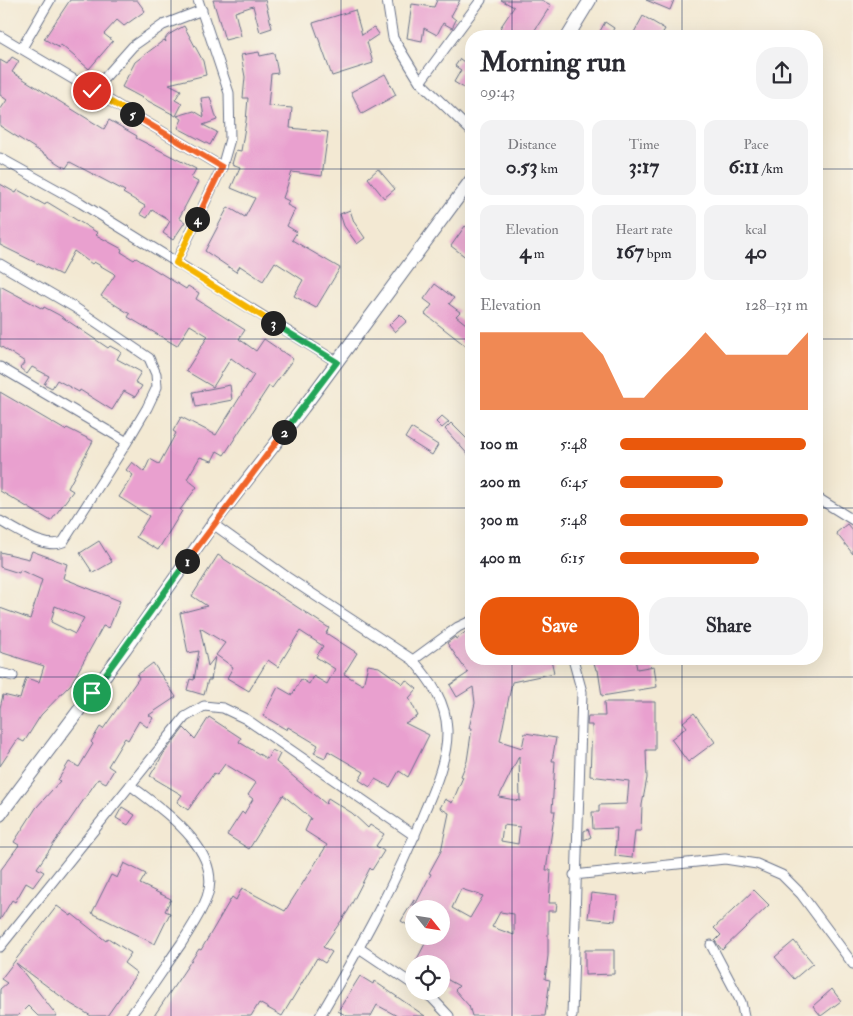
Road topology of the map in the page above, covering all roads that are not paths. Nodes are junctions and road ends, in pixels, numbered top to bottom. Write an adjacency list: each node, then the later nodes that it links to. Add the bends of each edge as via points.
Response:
1 (50, 0): 9 (street)
2 (198, 0): 6 (street)
3 (387, 0): 10 (street, via 393,38)
4 (481, 0): 10 (street)
5 (590, 0): 7 (main road)
6 (202, 10): 11 (street, via 163,25 133,46); 14 (street, via 229,93 230,140)
7 (572, 30)
8 (0, 36): 9 (street)
9 (22, 48): 11 (street)
10 (420, 82): 12 (street)
11 (92, 91): 14 (street)
12 (465, 125)
13 (0, 158): 16 (street, via 81,203)
14 (222, 167): 16 (street)
15 (465, 188): 18 (main road)
16 (176, 263): 18 (street)
17 (0, 264): 20 (street, via 74,307 149,358 157,387)
18 (337, 362): 24 (main road)
19 (0, 367): 20 (street)
20 (128, 442): 23 (street, via 63,542 54,546 44,543)
21 (823, 501): 22 (street)
22 (853, 520)
23 (0, 521)
24 (213, 524): 26 (street); 31 (main road, via 125,649)
25 (465, 624): 26 (street)
26 (413, 660): 32 (street, via 443,704 447,731 440,775)
27 (575, 665): 33 (street, via 582,692)
28 (0, 673): 29 (street)
29 (13, 676)
30 (130, 785): 32 (street, via 185,717 204,706 223,708 246,720); 35 (street); 40 (street, via 170,815 190,835 209,873 208,896 195,922)
31 (0, 815)
32 (415, 836): 36 (street)
33 (574, 875): 37 (street, via 725,859 757,864 782,875 801,894); 43 (street)
34 (711, 946): 44 (street, via 741,1002)
35 (0, 947)
36 (359, 948): 38 (street); 41 (street)
37 (853, 964)
38 (405, 980)
39 (434, 1000): 42 (street)
40 (130, 1016)
41 (320, 1016)
42 (449, 1016)
43 (572, 1016)
44 (744, 1016)

